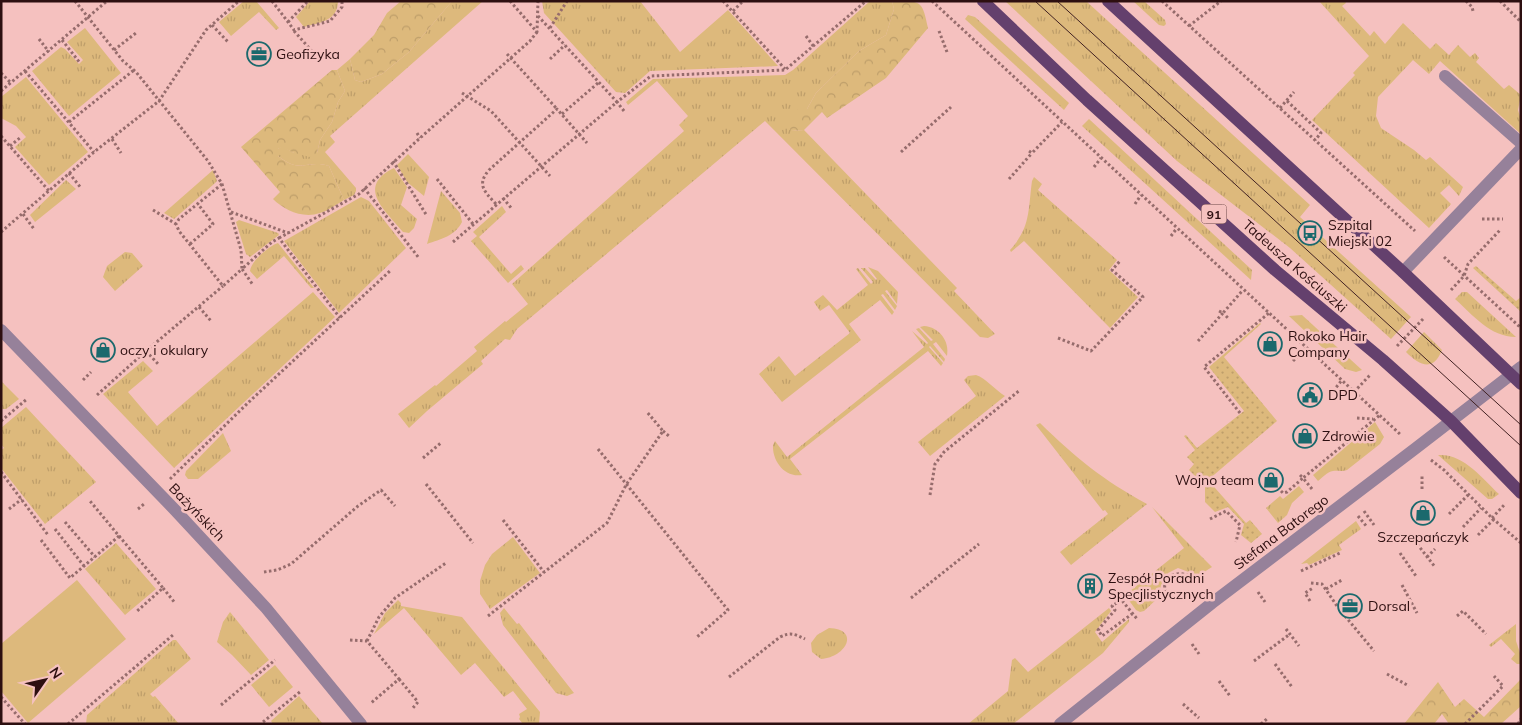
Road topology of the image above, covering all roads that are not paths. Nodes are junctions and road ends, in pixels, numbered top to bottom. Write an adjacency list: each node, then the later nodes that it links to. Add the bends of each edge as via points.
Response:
1 (983, 1): 10 (main road, Tadeusza Kościuszki / 91, via 1275,270)
2 (1108, 1): 6 (main road)
3 (1445, 76): 4 (street)
4 (1521, 143)
5 (1521, 149): 6 (street)
6 (1403, 272): 8 (main road)
7 (1, 330): 12 (street, Bażyńskich, via 260,601)
8 (1516, 371): 9 (main road); 10 (street, Stefana Batorego)
9 (1521, 384)
10 (1450, 421): 11 (main road, Tadeusza Kościuszki / 91); 13 (street, Stefana Batorego)
11 (1521, 493)
12 (361, 724)
13 (1060, 724)

